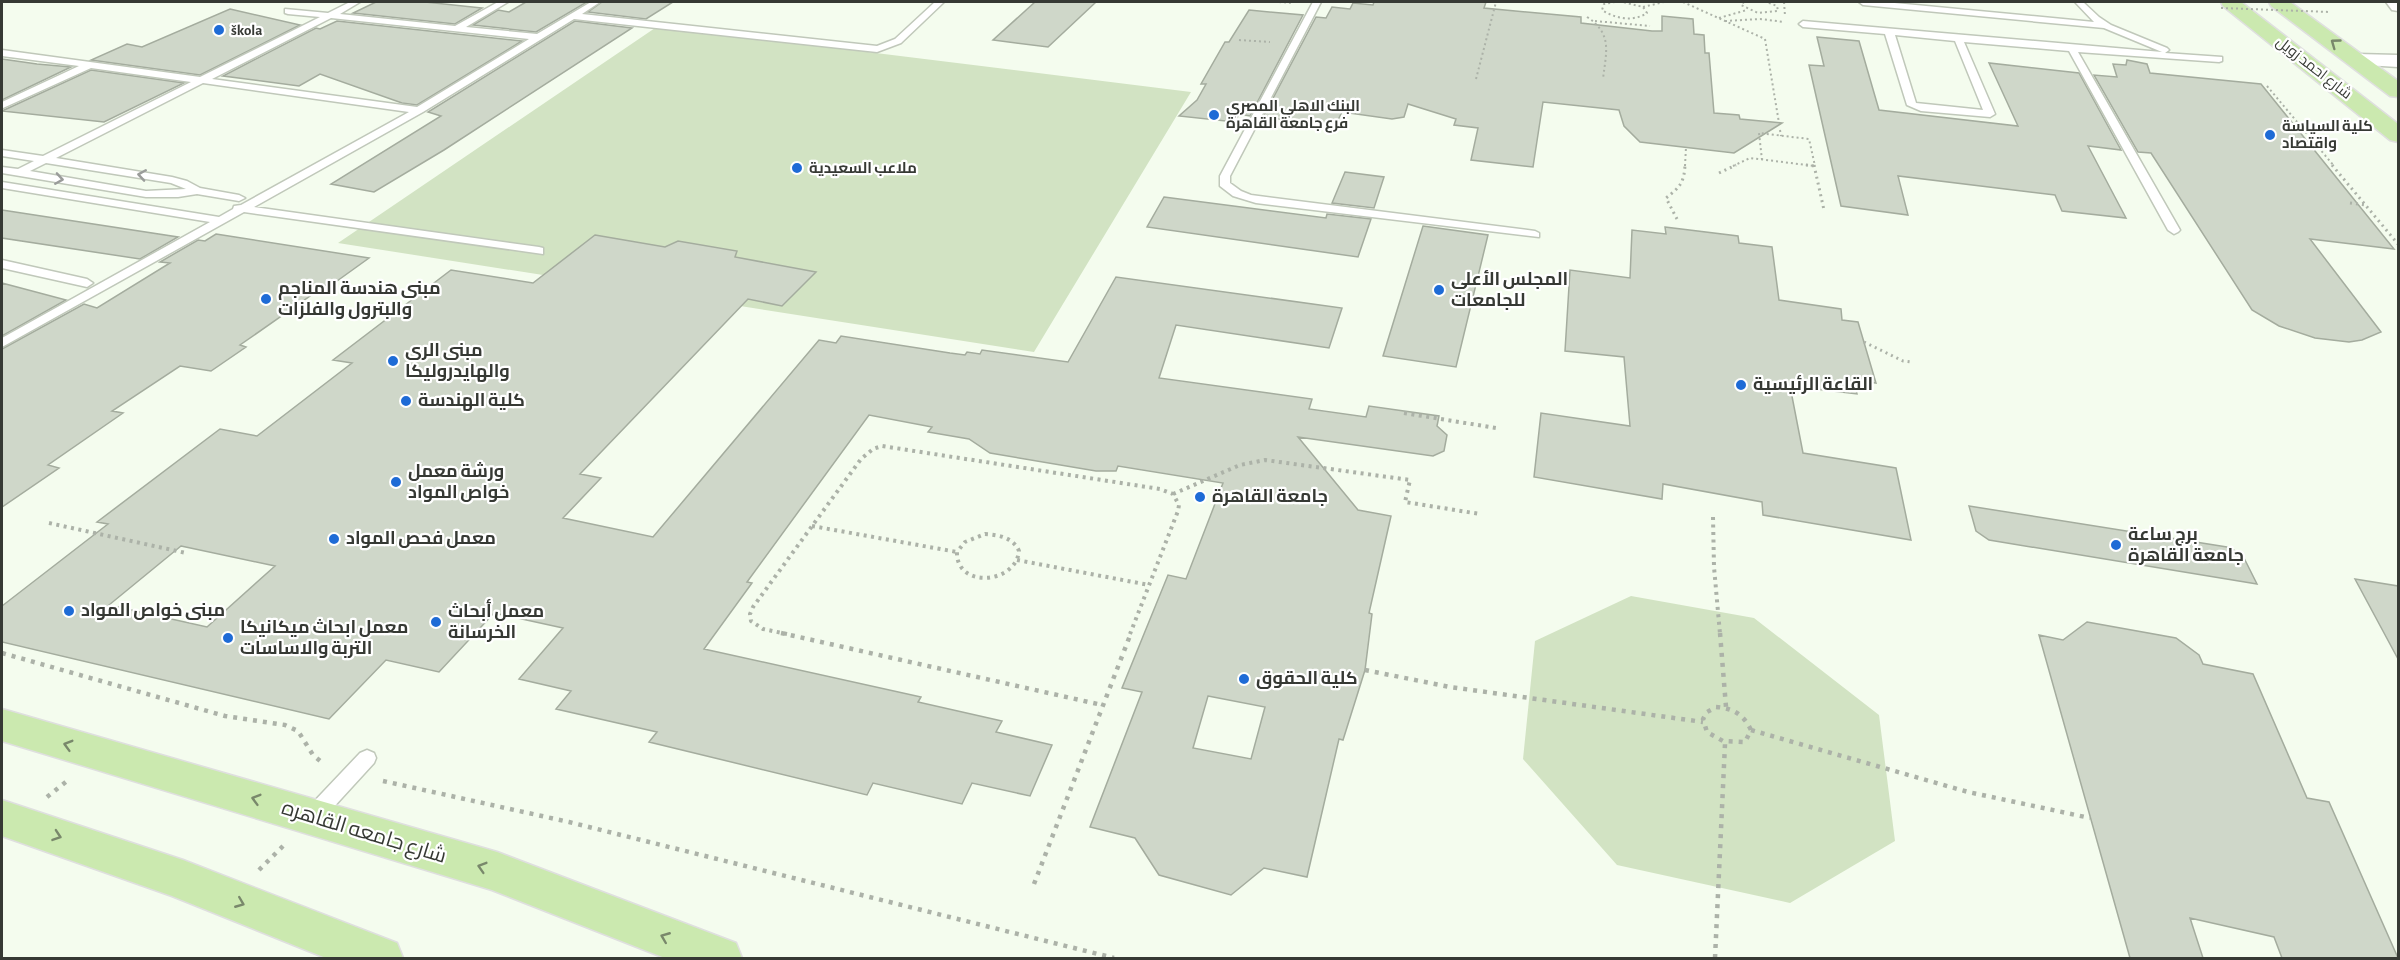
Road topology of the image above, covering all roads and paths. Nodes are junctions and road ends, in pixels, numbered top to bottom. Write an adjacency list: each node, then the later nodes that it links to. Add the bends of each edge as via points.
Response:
1 (356, 2): 24 (lane)
2 (504, 2): 33 (lane)
3 (596, 2): 25 (lane)
4 (940, 2): 25 (lane, via 898,41 876,49)
5 (1317, 2): 39 (lane)
6 (1496, 2): 47 (path)
7 (1615, 2): 20 (path, via 1604,4 1602,10 1634,18 1645,15 1647,10)
8 (1623, 2): 20 (path)
9 (1665, 2): 20 (path)
10 (1683, 2): 27 (path)
11 (1744, 2): 21 (path, via 1741,5)
12 (1767, 2): 21 (path, via 1777,6 1778,11 1768,14)
13 (1863, 2): 17 (lane)
14 (2079, 2): 32 (lane)
15 (2278, 2): 44 (main road, شارع احمد زويل, one-way to 15)
16 (2395, 2): 19 (street)
17 (1920, 4): 35 (lane)
18 (2225, 5): 23 (path, bridge); 56 (main road, شارع احمد زويل)
19 (2398, 6)
20 (1643, 7)
21 (1747, 10): 27 (path)
22 (288, 11): 24 (lane)
23 (2330, 12)
24 (329, 15): 33 (lane); 49 (lane)
25 (572, 16): 36 (lane)
26 (1587, 17): 28 (path)
27 (1719, 18): 29 (path)
28 (1594, 21): 31 (path); 48 (path, via 1606,34)
29 (1725, 21): 30 (path); 54 (path, via 1765,39)
30 (1803, 24): 34 (lane)
31 (1650, 26)
32 (2107, 26): 35 (lane); 42 (lane)
33 (458, 28): 36 (lane)
34 (1889, 32): 37 (lane); 37 (lane, via 1912,105 1990,114)
35 (2042, 33): 37 (lane); 40 (lane)
36 (538, 37): 53 (lane)
37 (1958, 38)
38 (1239, 40): 39 (path)
39 (1295, 44): 76 (lane, via 1225,176 1224,184 1231,192 1245,198)
40 (2072, 49): 42 (lane); 75 (lane)
41 (2, 53): 46 (lane)
42 (2178, 56): 43 (lane)
43 (2219, 59)
44 (2357, 60): 45 (street); 51 (main road, شارع احمد زويل)
45 (2398, 61)
46 (91, 65): 49 (lane); 52 (lane)
47 (1476, 79)
48 (1603, 79)
49 (201, 80): 53 (lane); 60 (lane)
50 (2267, 86): 70 (path)
51 (2398, 91)
52 (3, 105)
53 (419, 110): 68 (lane)
54 (1779, 123)
55 (1780, 130): 57 (path)
56 (2398, 135)
57 (1780, 136): 61 (path, via 1759,133); 62 (path, via 1809,139)
58 (1686, 147): 73 (path, via 1684,181 1666,198)
59 (2, 153): 60 (lane)
60 (45, 160): 64 (lane); 67 (lane, one-way to 60, via 172,180)
61 (1762, 160): 62 (path); 65 (path, via 1750,158)
62 (1815, 166): 71 (path)
63 (2, 170): 64 (lane)
64 (19, 173): 67 (lane, one-way to 67, via 146,194)
65 (1719, 173)
66 (2, 185): 72 (lane)
67 (197, 191): 68 (lane)
68 (238, 203): 72 (lane); 74 (lane); 78 (lane)
69 (2350, 203): 70 (path)
70 (2366, 205): 77 (path)
71 (1824, 210)
72 (204, 218): 74 (lane); 80 (lane)
73 (1677, 219)
74 (218, 220): 83 (lane)
75 (2174, 230)
76 (1535, 235)
77 (2398, 244)
78 (539, 251)
79 (2, 264): 80 (lane)
80 (87, 283): 81 (lane)
81 (2, 331)
82 (1864, 342): 84 (path)
83 (2, 343)
84 (1911, 362)
85 (1404, 413): 86 (path)
86 (1496, 428)
87 (1173, 494): 88 (path, via 1240,465 1278,460 1410,480 1406,502); 91 (path, via 882,446 861,459); 95 (path, via 1178,511)
88 (1480, 514)
89 (1713, 517): 99 (path)
90 (49, 523): 93 (path)
91 (812, 526): 92 (path); 98 (path, via 753,607 751,621 756,626)
92 (957, 552): 94 (path, via 958,568 977,578 1002,574); 94 (path, via 972,538 997,534 1015,543)
93 (186, 554)
94 (1017, 560): 95 (path)
95 (1149, 585): 98 (path)
96 (2, 653): 106 (path, via 107,686 233,718 291,727 299,731 313,757)
97 (1365, 670): 100 (path, via 1450,687)
98 (1102, 705): 110 (path)
99 (1726, 707): 100 (path, via 1708,710); 102 (path, via 1743,716)
100 (1703, 722): 103 (path, via 1710,735)
101 (2, 726): 104 (main road, شارع جامعه القاهره, one-way to 101)
102 (1751, 730): 103 (path, via 1745,742); 108 (path, via 1968,792)
103 (1725, 744): 115 (path)
104 (100, 754): 107 (main road, شارع جامعه القاهره, one-way to 104); 109 (path)
105 (367, 758): 106 (lane)
106 (353, 774): 107 (lane); 114 (path, via 569,822)
107 (314, 816): 111 (path); 113 (main road, شارع جامعه القاهره, one-way to 107, via 497,872)
108 (2090, 818)
109 (6, 824): 111 (main road, one-way to 111)
110 (1034, 884)
111 (230, 899): 112 (main road, one-way to 112)
112 (380, 958)
113 (719, 958)
114 (1114, 958)
115 (1715, 958)

